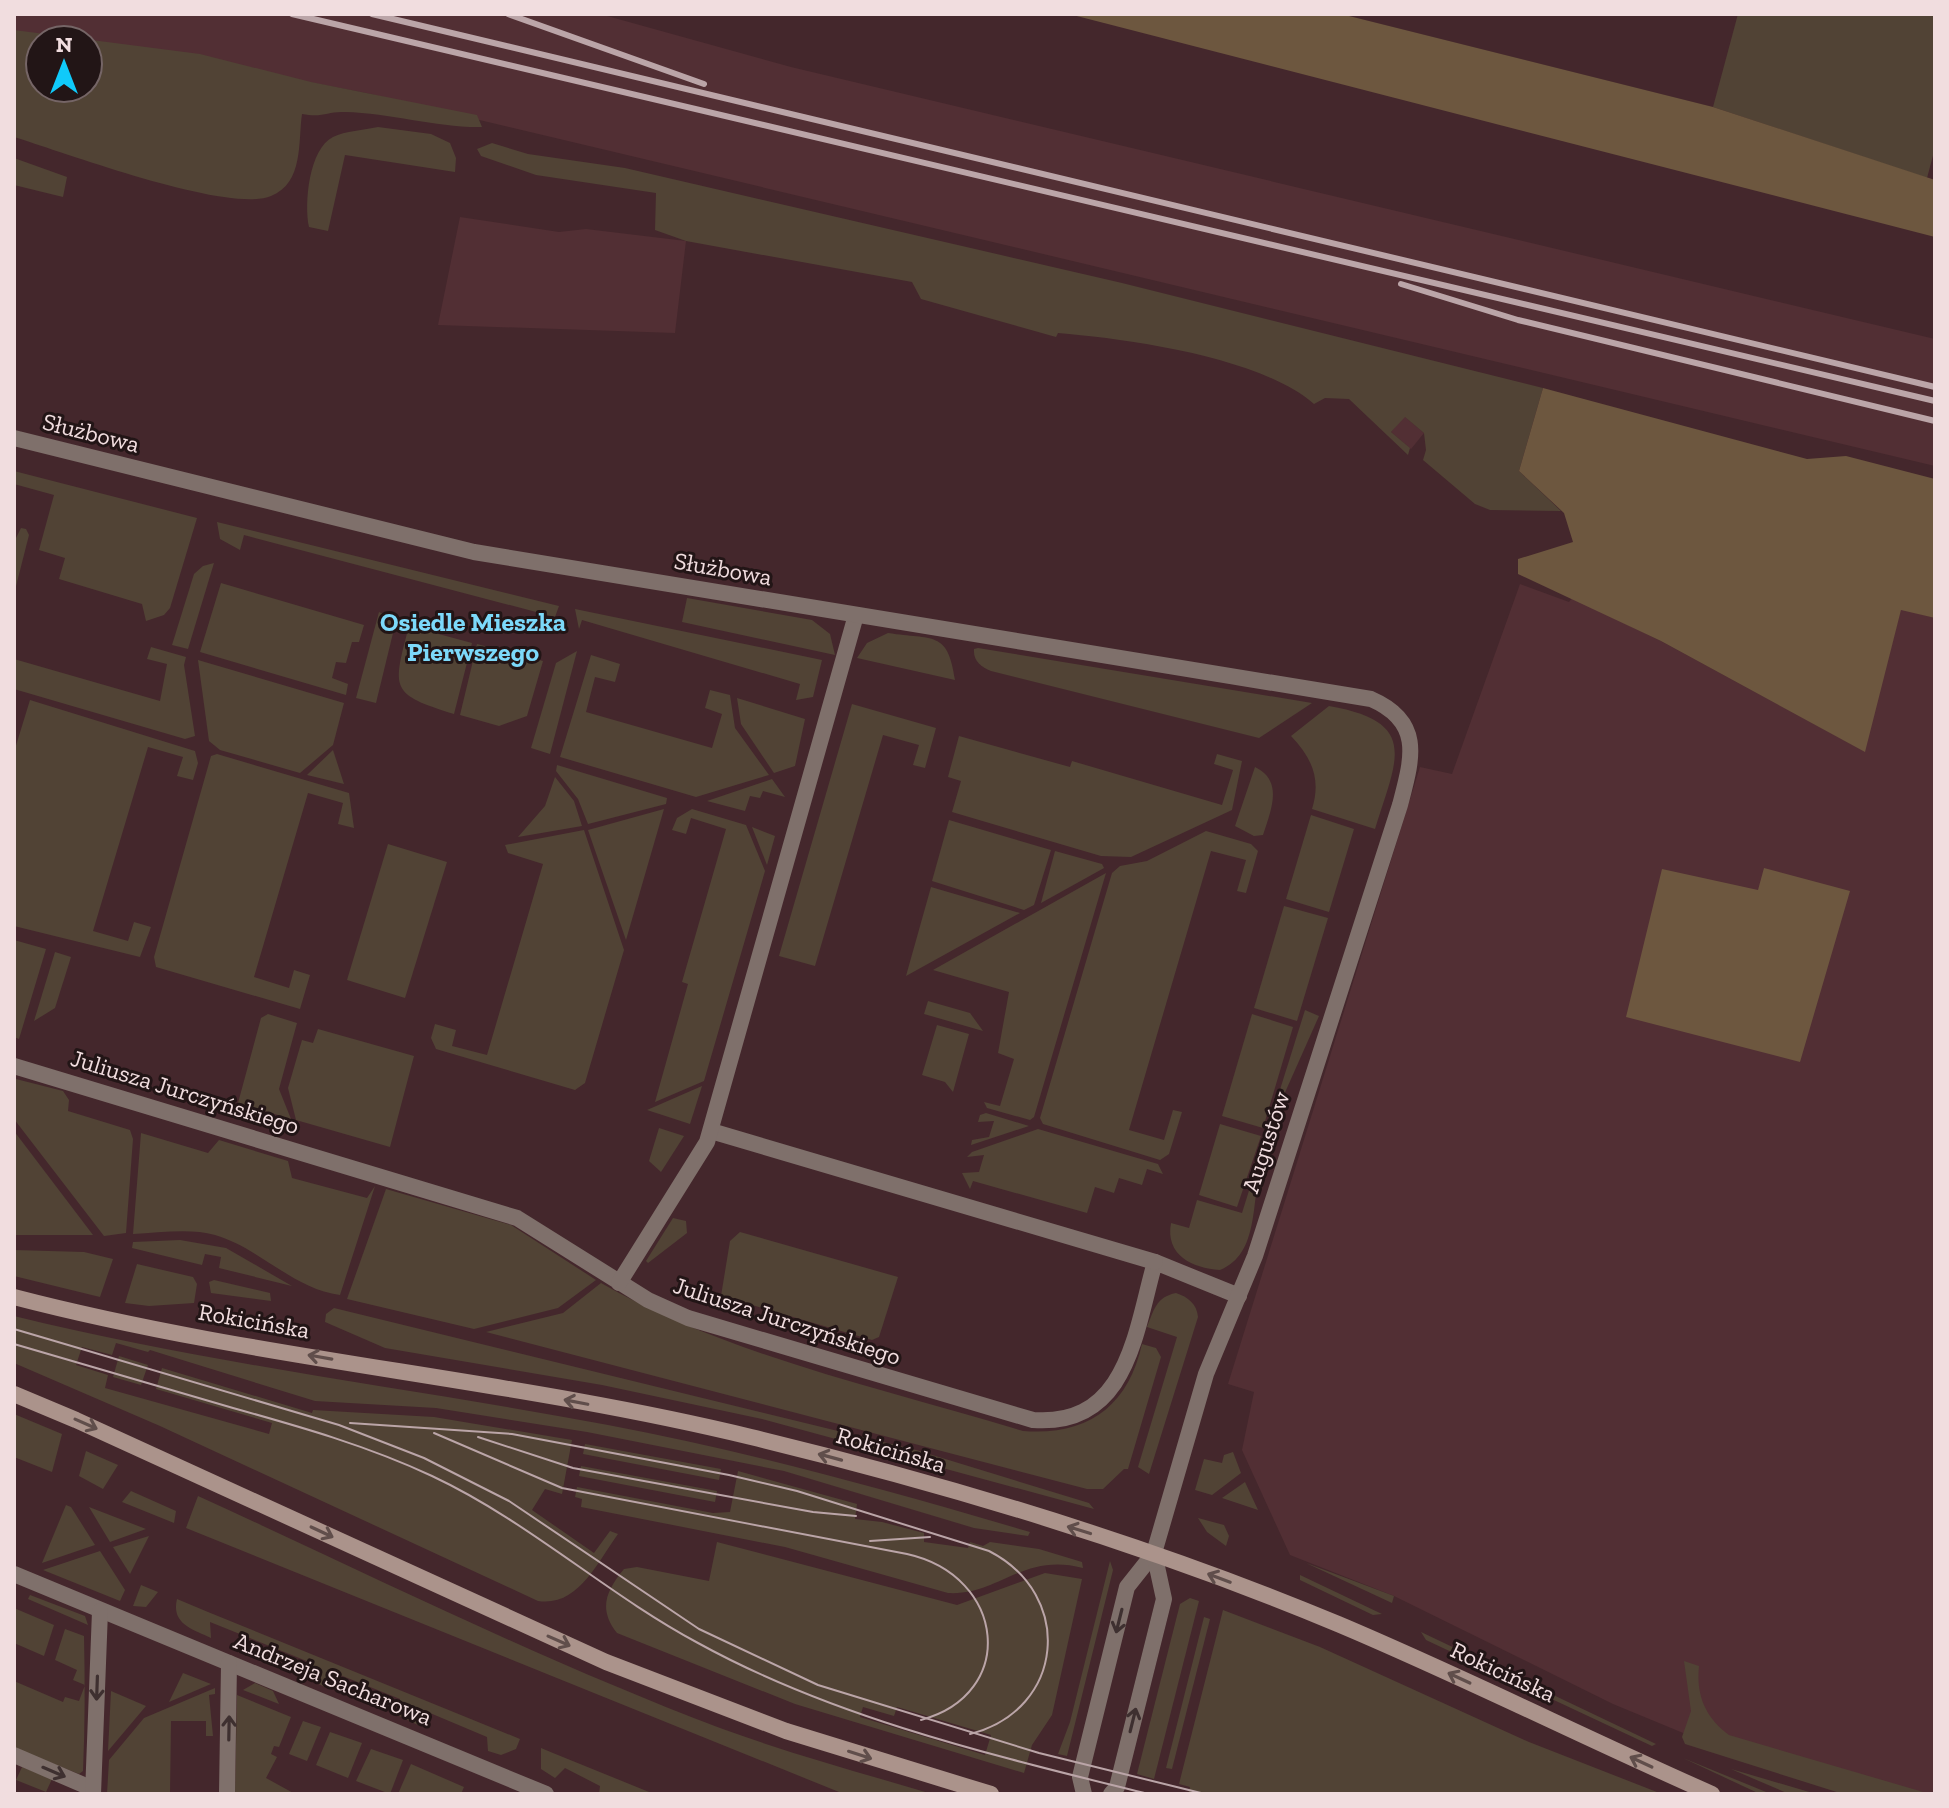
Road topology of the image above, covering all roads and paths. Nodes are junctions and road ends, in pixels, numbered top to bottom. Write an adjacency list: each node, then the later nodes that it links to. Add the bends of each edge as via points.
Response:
1 (14, 438): 2 (street, Służbowa, via 459,549)
2 (856, 615): 3 (street, Służbowa, via 1371,699 1403,722); 5 (street)
3 (1410, 741): 8 (street, Augustów, via 1400,805)
4 (14, 1066): 7 (street, Juliusza Jurczyńskiego, via 517,1218)
5 (711, 1131): 6 (street); 7 (street, via 680,1191)
6 (1155, 1262): 7 (street, Juliusza Jurczyńskiego, via 1116,1384 1079,1414 1047,1421 706,1325); 8 (street)
7 (619, 1283)
8 (1239, 1296): 11 (street, Augustów, via 1206,1374)
9 (14, 1297): 11 (main road, Rokicińska, one-way to 9, via 748,1436 161,1330)
10 (14, 1394): 19 (main road, one-way to 19, via 606,1662 786,1731)
11 (1154, 1553): 20 (street, Augustów, one-way to 20, via 1127,1587 1080,1777); 21 (street, Augustów, one-way to 11, via 1164,1599); 22 (main road, Rokicińska, one-way to 11, via 1394,1648)
12 (14, 1574): 13 (street, Andrzeja Sacharowa)
13 (100, 1611): 14 (street, Andrzeja Sacharowa); 16 (street, one-way to 16)
14 (229, 1663): 17 (street, one-way to 14); 18 (street, Andrzeja Sacharowa)
15 (14, 1755): 16 (street, one-way to 16)
16 (93, 1791)
17 (227, 1794)
18 (546, 1794)
19 (991, 1794)
20 (1084, 1794)
21 (1111, 1794)
22 (1712, 1794)

